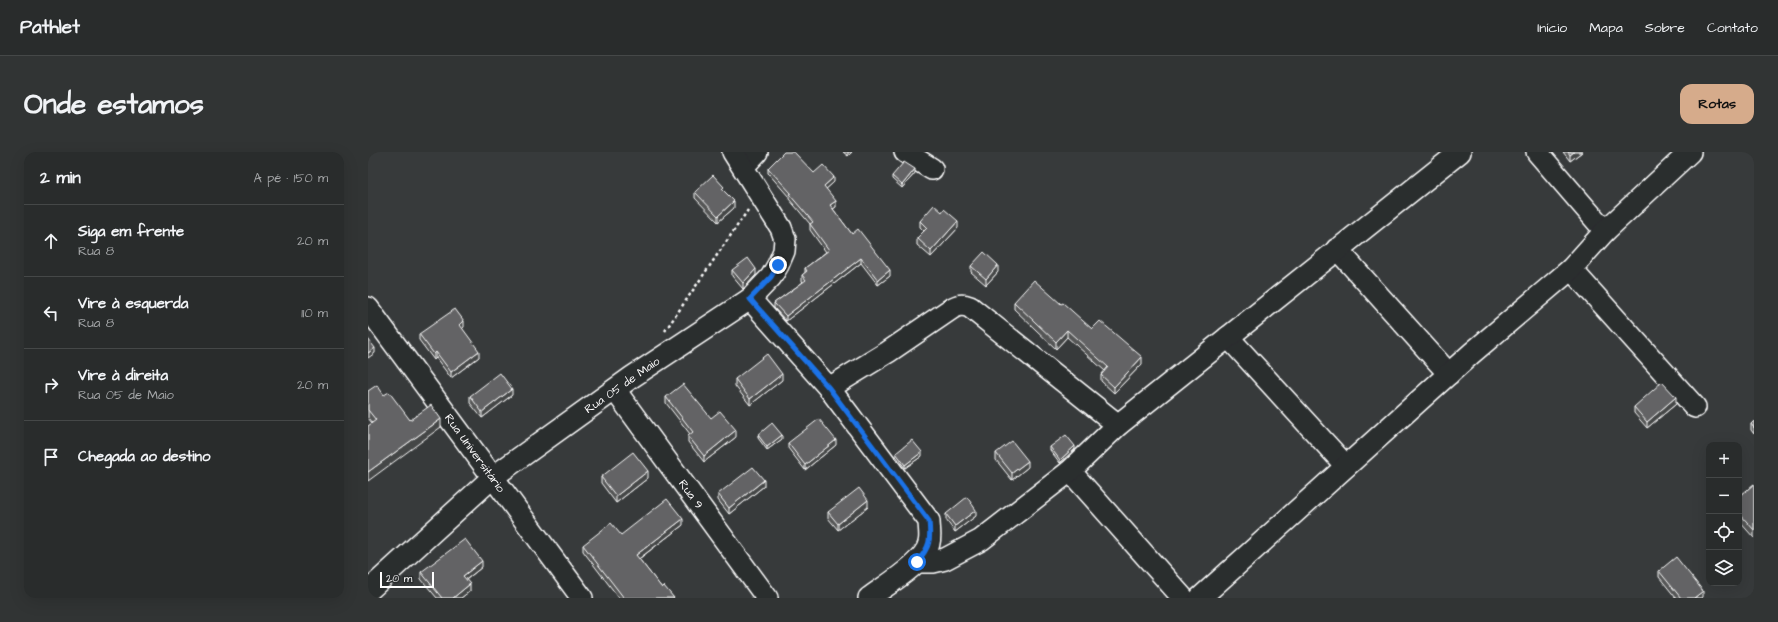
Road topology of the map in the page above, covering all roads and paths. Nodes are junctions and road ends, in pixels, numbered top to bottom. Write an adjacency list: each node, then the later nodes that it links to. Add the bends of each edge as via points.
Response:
1 (757, 152): 6 (street)
2 (905, 152): 7 (street)
3 (1460, 152): 10 (street)
4 (1537, 152): 9 (street)
5 (1690, 152): 9 (street)
6 (738, 160): 8 (street, Rua 05 de Maio)
7 (932, 169)
8 (759, 194): 12 (street, Rua 05 de Maio, via 781,228 785,239 784,251 771,277); 14 (path)
9 (1605, 231): 11 (street)
10 (1338, 250): 15 (street); 16 (street)
11 (1571, 268): 16 (street); 19 (street)
12 (750, 299): 17 (street); 18 (street, Rua 05 de Maio)
13 (368, 308): 23 (street, Rua Universitário)
14 (661, 337)
15 (1228, 337): 20 (street); 21 (street)
16 (1449, 374): 21 (street)
17 (829, 388): 20 (street, via 951,309 964,304); 24 (street)
18 (615, 390): 23 (street, Rua 05 de Maio); 29 (street, Rua 9)
19 (1695, 407)
20 (1118, 425): 22 (street)
21 (1346, 466): 32 (street)
22 (1070, 471): 25 (street, via 982,540); 31 (street)
23 (493, 477): 27 (street, Rua 05 de Maio); 28 (street, Rua Universitário)
24 (929, 521): 25 (street); 26 (street, via 929,544)
25 (955, 554): 26 (street, via 932,562)
26 (917, 562): 30 (street)
27 (368, 592)
28 (582, 598)
29 (767, 598)
30 (869, 598)
31 (1183, 598)
32 (1200, 598)

